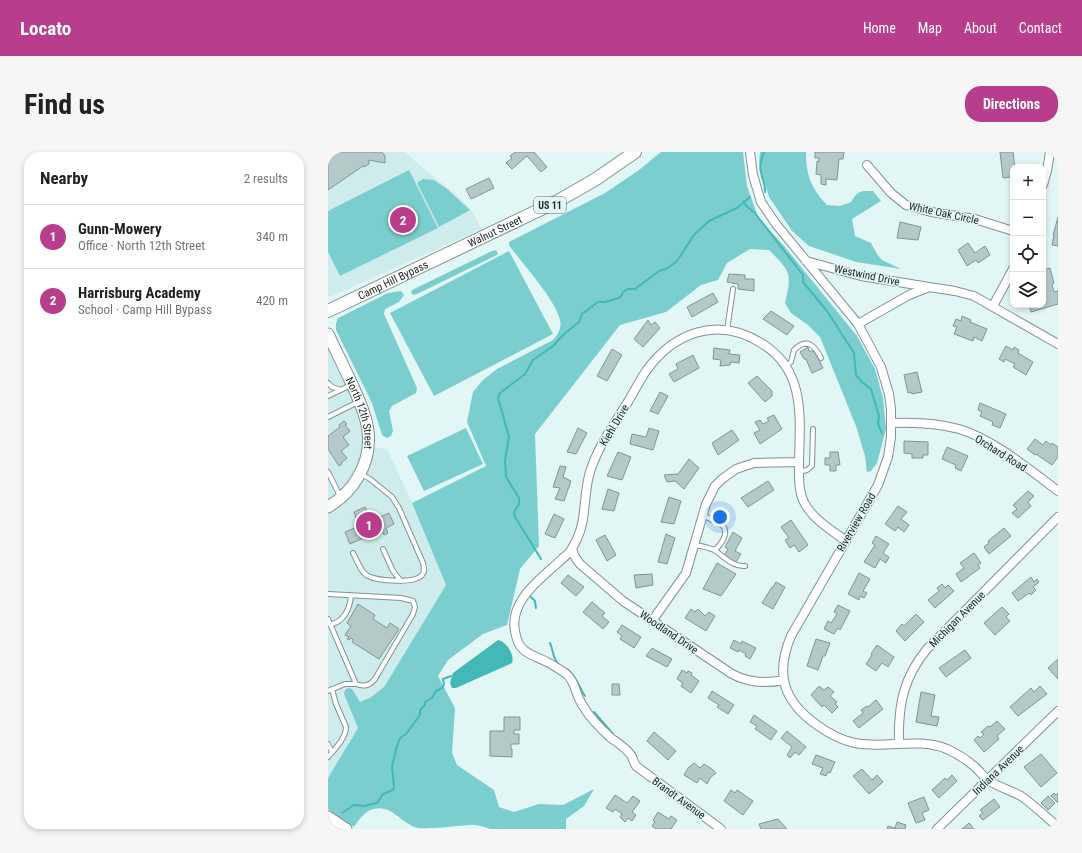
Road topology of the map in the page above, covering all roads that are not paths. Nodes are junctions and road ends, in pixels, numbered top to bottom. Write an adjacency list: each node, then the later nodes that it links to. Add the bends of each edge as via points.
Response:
1 (636, 152): 7 (main road, Walnut Street / US 11, via 567,196)
2 (750, 152): 8 (street, Riverview Road, via 753,176 761,202)
3 (1050, 152): 5 (street)
4 (868, 165): 6 (street, White Oak Circle, via 891,193 906,206 974,219)
5 (1046, 174)
6 (1010, 230)
7 (458, 249): 13 (main road, Camp Hill Bypass / US 11)
8 (806, 261): 10 (street, Westwind Drive, via 862,276); 14 (street, Riverview Road)
9 (1011, 272): 12 (street)
10 (929, 287): 12 (street, Westwind Drive, via 966,294); 14 (street, Westwind Drive, via 908,295)
11 (733, 289): 15 (lane)
12 (993, 306): 17 (street, Westwind Drive)
13 (328, 311)
14 (858, 324): 26 (street, Riverview Road, via 885,380)
15 (727, 330): 19 (street, Kiehl Drive, via 744,334 762,343); 40 (street, Kiehl Drive, via 701,331 683,337 661,353 647,370 594,460 588,481 581,530)
16 (328, 334): 21 (main road, North 12th Street)
17 (1058, 344)
18 (821, 358): 19 (lane, via 812,344 803,344 794,350)
19 (786, 366): 28 (street, Kiehl Drive, via 795,384 799,401)
20 (328, 383): 22 (lane, via 332,388)
21 (353, 385): 22 (lane); 24 (main road, North 12th Street)
22 (342, 390): 23 (lane)
23 (328, 396)
24 (360, 401): 25 (lane); 31 (main road, North 12th Street, via 369,437 366,459)
25 (328, 417)
26 (892, 422): 32 (street, Orchard Road, via 932,424 969,433 993,445); 37 (street, Riverview Road, via 885,468)
27 (813, 430): 30 (lane, via 812,466)
28 (799, 462): 30 (street, Kiehl Drive); 35 (street, via 754,463 736,469 715,486)
29 (328, 472): 33 (lane)
30 (799, 472): 37 (street, Kiehl Drive, via 800,490 806,506 819,522)
31 (360, 473): 33 (main road, North 12th Street); 44 (lane, via 392,497 423,563 422,576 415,580)
32 (1058, 491)
33 (341, 498): 34 (main road, North 12th Street)
34 (328, 507)
35 (702, 514): 38 (street); 41 (lane, via 725,529 720,545)
36 (1058, 517): 54 (street, Michigan Avenue, via 918,660 906,682 903,694)
37 (846, 541): 50 (street, Riverview Road, via 792,636 783,659)
38 (694, 544): 41 (lane); 48 (street, via 683,577)
39 (383, 549): 44 (lane, via 393,571)
40 (572, 549): 48 (street, Woodland Drive, via 575,557 587,571); 58 (street, Kiehl Drive, via 522,598 514,622 517,642 526,652 546,661 570,678 583,707 602,730 631,755)
41 (714, 550): 43 (lane, via 739,566)
42 (353, 553): 44 (lane, via 363,572 368,576)
43 (745, 566)
44 (401, 581)
45 (328, 594): 46 (lane)
46 (351, 595): 49 (lane, via 349,608 344,616 337,623); 51 (lane, via 408,599 413,601 415,606 413,614 375,679 368,685)
47 (328, 620): 49 (lane)
48 (652, 621): 50 (street, Woodland Drive, via 743,680 766,683)
49 (330, 625): 51 (lane)
50 (784, 680): 54 (street, Riverview Road, via 795,706 827,732 856,743)
51 (356, 684): 52 (lane, via 345,684)
52 (330, 690): 56 (lane, via 346,727)
53 (1058, 711): 59 (street, Indiana Avenue)
54 (899, 743): 59 (street, Riverview Road, via 924,743 948,749 967,761)
55 (328, 744): 56 (lane)
56 (332, 752): 57 (lane)
57 (328, 756)
58 (636, 766): 63 (street, Brandt Avenue)
59 (988, 780): 61 (street, Riverview Road, via 1020,796); 64 (street, Indiana Avenue)
60 (328, 817): 62 (main road)
61 (1058, 827)
62 (346, 829)
63 (721, 829)
64 (937, 829)

